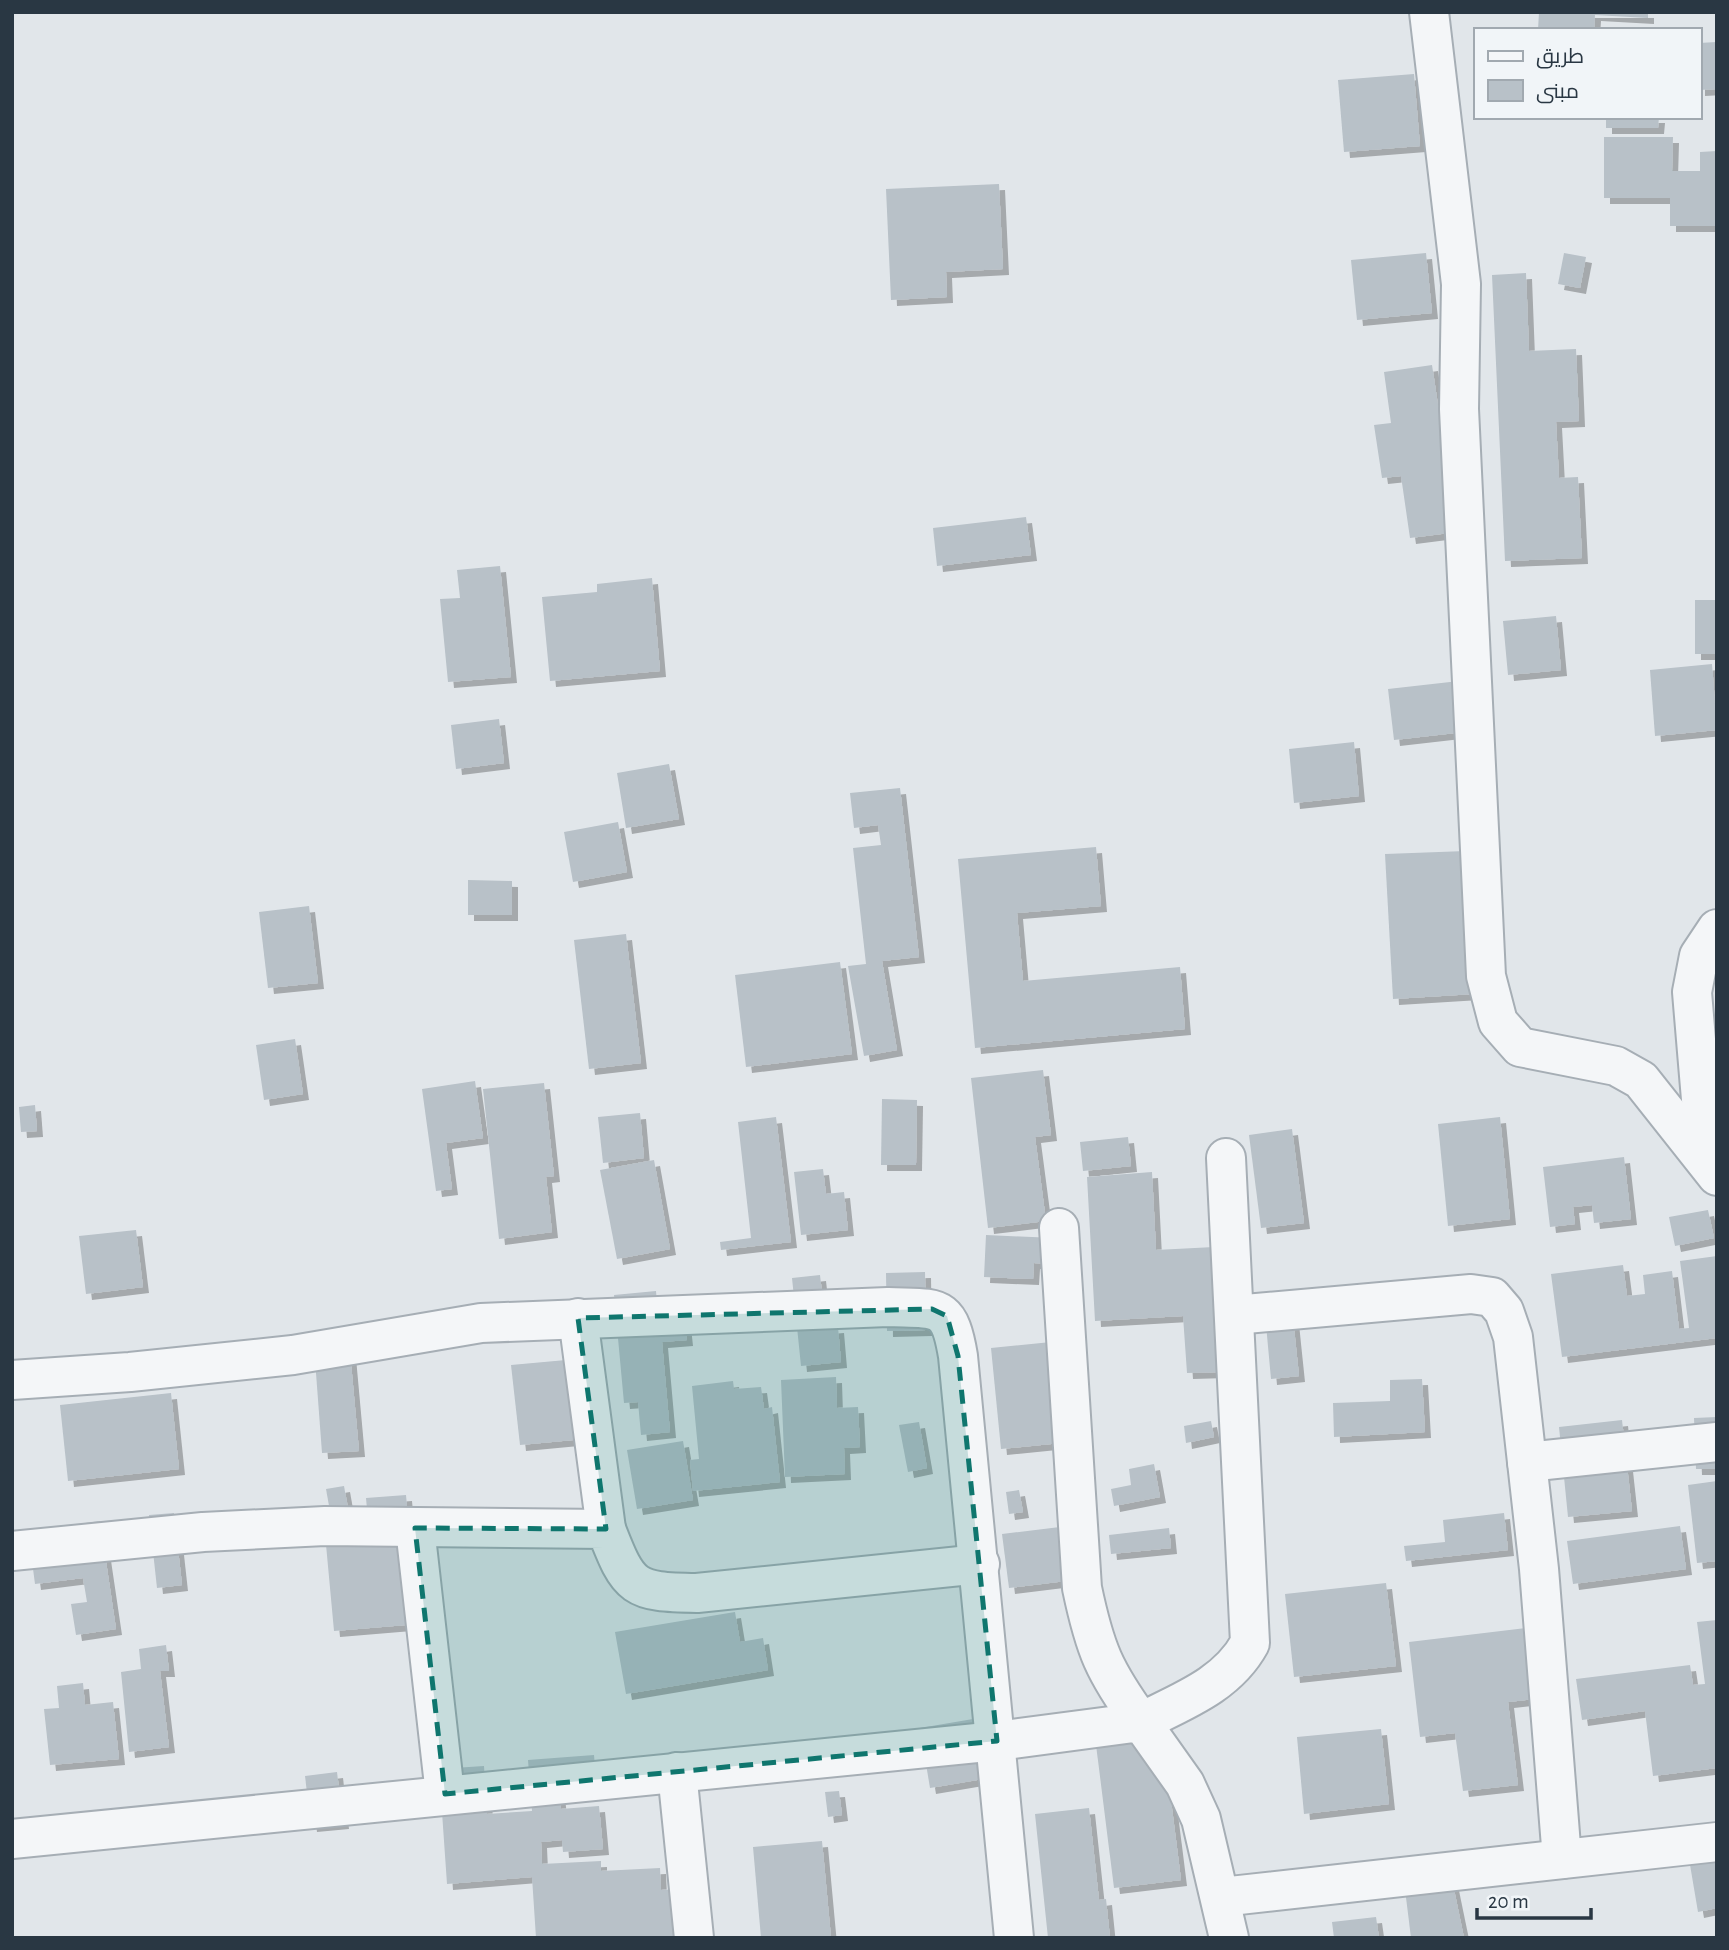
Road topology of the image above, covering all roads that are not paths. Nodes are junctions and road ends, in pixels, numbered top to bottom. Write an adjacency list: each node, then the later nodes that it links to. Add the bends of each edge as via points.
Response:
1 (1429, 12): 4 (street, via 1461,284 1459,409 1486,976 1498,1022 1520,1047 1616,1066 1641,1080)
2 (1717, 929): 4 (street, via 1699,956 1692,992)
3 (1226, 1158): 6 (street)
4 (1711, 1168)
5 (1059, 1228): 15 (street, via 1083,1588 1094,1645 1113,1683)
6 (1234, 1315): 10 (street, via 1471,1294 1492,1297 1504,1311 1513,1336); 15 (street, via 1250,1643 1238,1665 1206,1690)
7 (578, 1318): 8 (street, via 481,1323 293,1355); 12 (street); 14 (street, via 888,1307 932,1309 947,1316 958,1356)
8 (12, 1380)
9 (1717, 1442): 10 (street)
10 (1527, 1462): 21 (street)
11 (415, 1528): 12 (street); 13 (street, via 203,1531); 18 (street)
12 (606, 1529): 14 (street, via 622,1570 654,1592 697,1593)
13 (12, 1551)
14 (979, 1564): 16 (street)
15 (1141, 1722): 16 (street); 22 (street, via 1185,1784 1201,1819)
16 (997, 1741): 17 (street); 24 (street)
17 (677, 1772): 18 (street); 23 (street)
18 (445, 1794): 19 (street)
19 (12, 1839)
20 (1717, 1842): 21 (street)
21 (1562, 1859): 22 (street)
22 (1221, 1898): 25 (street)
23 (694, 1938)
24 (1014, 1938)
25 (1229, 1938)

